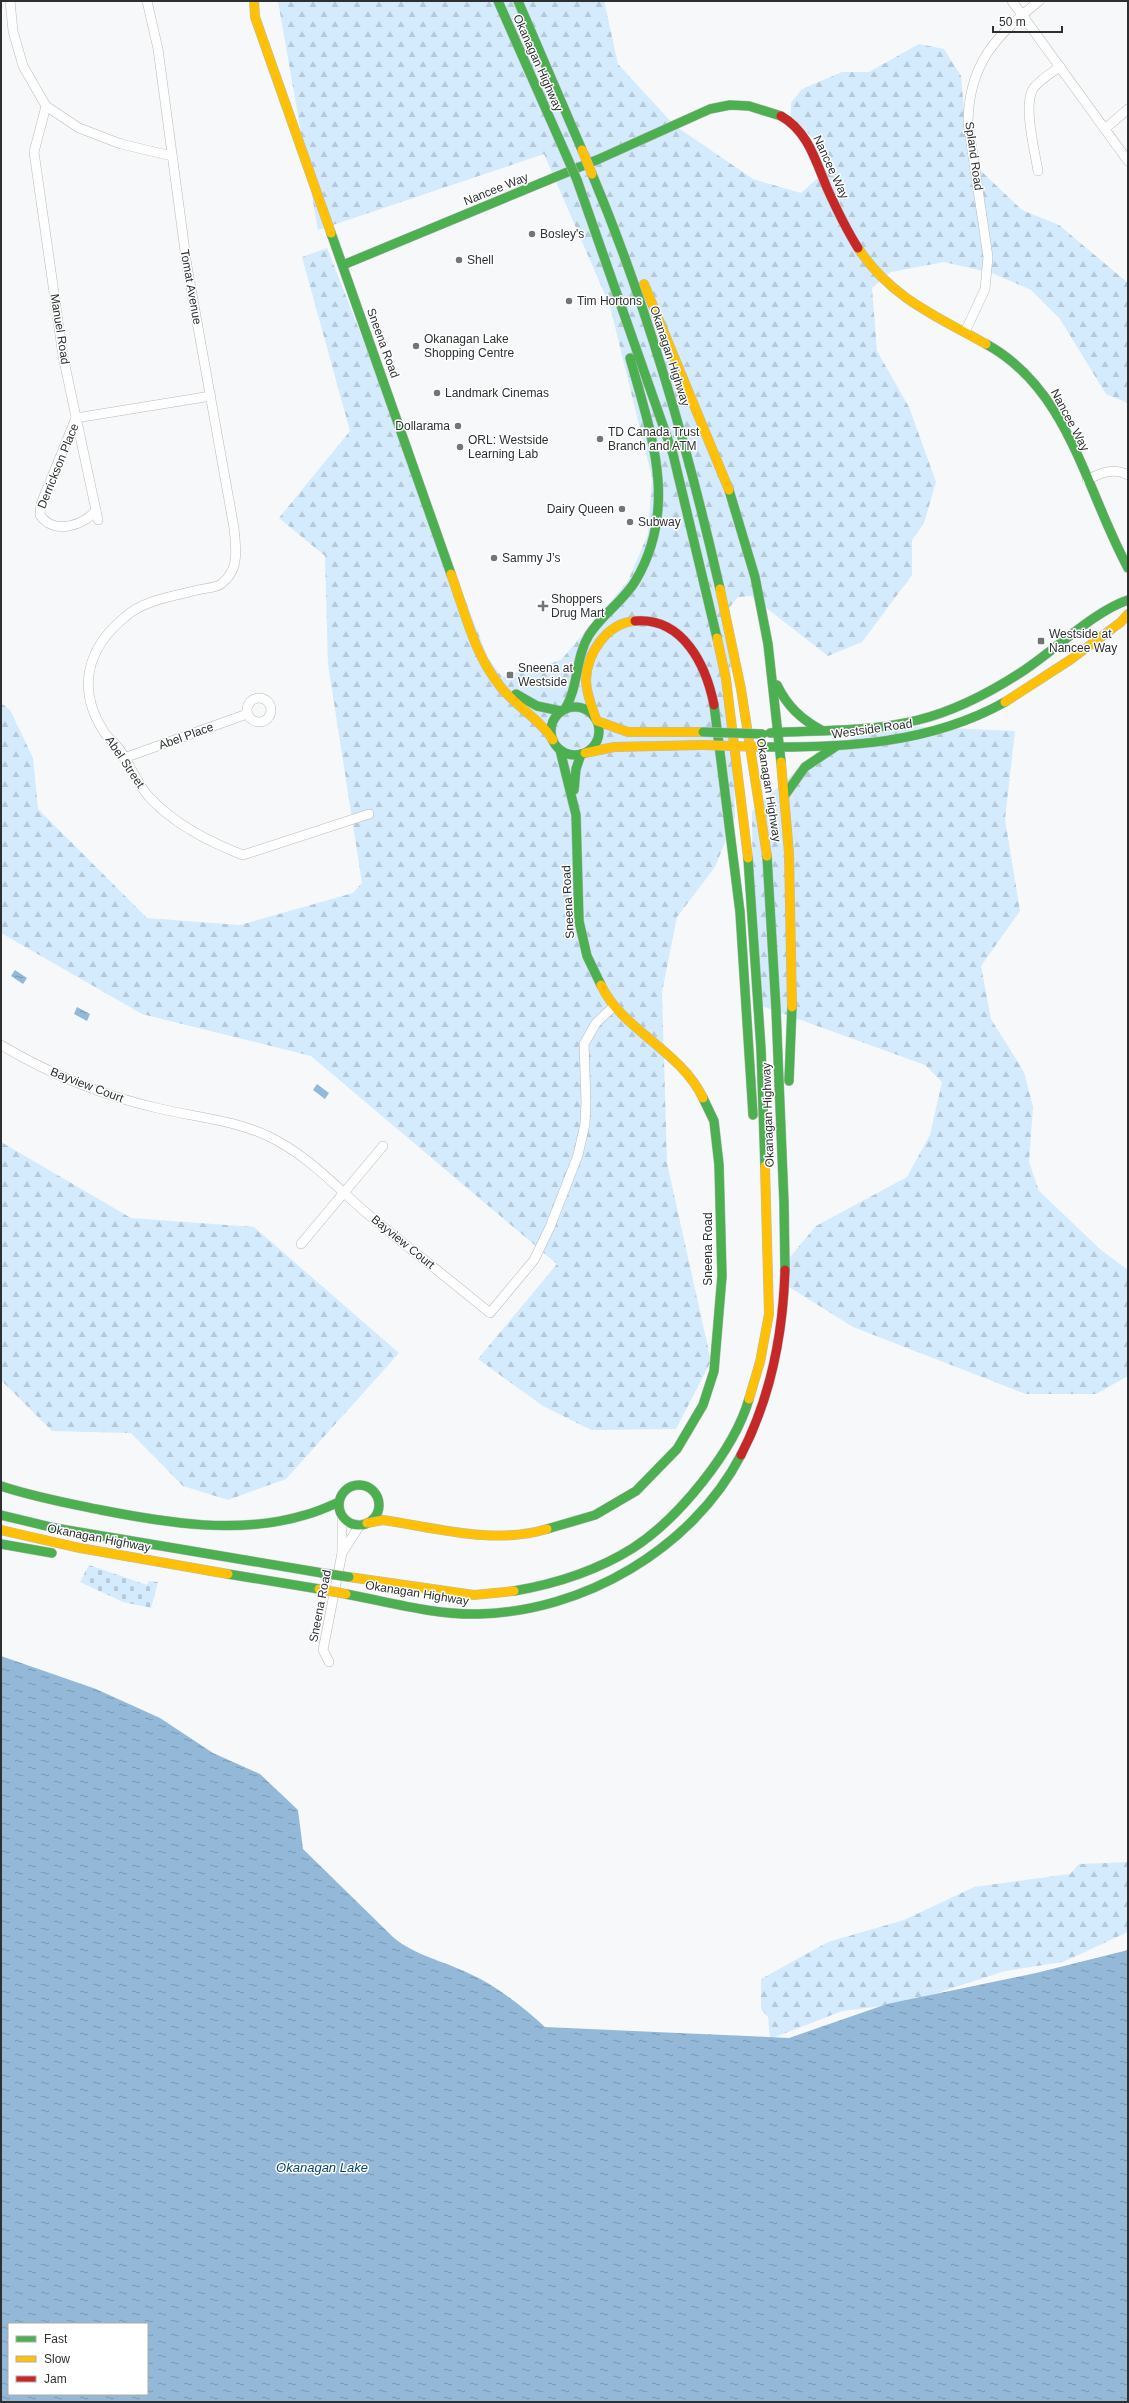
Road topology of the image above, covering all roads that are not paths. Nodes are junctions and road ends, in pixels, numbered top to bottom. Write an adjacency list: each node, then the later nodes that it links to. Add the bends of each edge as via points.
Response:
1 (10, 1): 10 (street, via 13,31 23,66)
2 (147, 1): 13 (street, Tomat Avenue, via 158,49)
3 (254, 1): 17 (main road, Sneena Road, via 255,17)
4 (498, 1): 18 (main road, Okanagan Highway, bridge, via 577,180)
5 (518, 1): 16 (main road, Okanagan Highway, bridge)
6 (1012, 1): 8 (street)
7 (1040, 1): 8 (street, Spland Road)
8 (1023, 14): 9 (street); 19 (street, Spland Road, via 987,50 974,78 968,100 968,122 988,257 985,289)
9 (1060, 67): 12 (street); 15 (street, via 1038,83 1031,96 1031,122)
10 (46, 106): 13 (street, via 79,128 121,144); 21 (street, Manuel Road, via 34,152 63,356)
11 (1128, 109): 12 (street)
12 (1106, 128): 14 (street)
13 (172, 156): 20 (street, Tomat Avenue, via 187,266)
14 (1128, 161)
15 (1038, 172)
16 (615, 225): 30 (main road, via 646,288 726,480 755,577); 50 (main road, Okanagan Highway, via 677,419 710,543 740,685 765,840 775,984)
17 (343, 265): 19 (main road, Nancee Way, via 601,158 707,110 721,106 751,105 781,116 798,130 810,150 841,219 864,257 891,288 923,311); 31 (main road, Sneena Road, via 478,647 484,662)
18 (622, 310): 32 (main road, via 630,357 650,427 660,476 661,509 657,530 637,580 589,634 582,648 574,694); 51 (main road, Okanagan Highway, via 673,454 726,679 750,870 761,1049)
19 (965, 332): 23 (main road, Nancee Way, via 1003,354 1034,382 1057,416)
20 (211, 396): 21 (street); 27 (street, Tomat Avenue, via 234,528 236,557)
21 (76, 418): 24 (street, Derrickson Place); 24 (street, Derrickson Place, via 41,504 40,515 51,524 77,524 90,517)
22 (1128, 475): 23 (street, via 1107,471)
23 (1087, 480): 26 (main road, Nancee Way, via 1111,538)
24 (96, 510): 25 (street, Derrickson Place)
25 (98, 520)
26 (1128, 568)
27 (233, 573): 42 (street, Abel Street, via 220,585 149,603 125,616 94,651 89,666 88,684 93,706 104,731)
28 (1128, 600): 35 (main road, Westside Road, via 1113,605 1018,673 961,705 918,720 861,728)
29 (1128, 614): 39 (main road, Westside Road, via 1121,622 1029,688 981,714 930,732 877,743)
30 (772, 672): 35 (main road, via 788,706 805,721); 36 (main road)
31 (502, 687): 32 (main road, Sneena Road, via 537,706); 37 (main road, Sneena Road, via 518,705 534,716)
32 (563, 710): 34 (main road, via 580,707 587,710); 37 (main road, via 552,724)
33 (247, 714): 42 (street, Abel Place)
34 (596, 720): 36 (main road, Westside Road, bridge, via 628,732); 41 (main road, via 596,744); 51 (main road, via 586,682 589,660 600,640 617,626 640,620 662,624 679,636 695,654 707,680 718,725 733,840 740,912 749,1078)
35 (821, 730): 36 (main road, Westside Road)
36 (778, 732): 38 (main road)
37 (553, 740): 40 (main road)
38 (779, 747): 39 (main road, Westside Road); 41 (main road, Westside Road, bridge, via 614,747); 43 (main road)
39 (835, 747): 43 (main road, via 805,767)
40 (560, 750): 41 (main road, via 570,755); 44 (main road, Sneena Road)
41 (583, 754): 44 (main road, Sneena Road, via 576,770)
42 (124, 758): 45 (street, Abel Street, via 150,798 175,819 204,839 243,854)
43 (785, 795): 50 (main road, via 793,982)
44 (574, 800): 46 (main road, Sneena Road, via 581,939 595,974)
45 (369, 814)
46 (614, 1006): 49 (street, Bayview Court, via 596,1022 584,1044 584,1124 578,1155 550,1227 534,1260 490,1312); 60 (main road, Sneena Road, via 686,1069 697,1085 714,1121 719,1165 722,1276 714,1371 703,1405 677,1449 636,1491 595,1515 534,1533 492,1537)
47 (1, 1045): 49 (street, Bayview Court, via 30,1062 107,1096 227,1122 268,1136 304,1158)
48 (383, 1146): 49 (street)
49 (344, 1192): 52 (street)
50 (785, 1236): 65 (main road, Okanagan Highway, bridge, via 784,1314 776,1362 756,1424 731,1474 696,1518 668,1542 617,1576 573,1596 506,1613 451,1612)
51 (766, 1238): 63 (main road, Okanagan Highway, bridge, via 769,1314 760,1362 748,1403 730,1441 711,1471 669,1520 633,1548 608,1562 577,1575 527,1589 474,1595)
52 (301, 1244)
53 (1, 1486): 54 (main road, via 29,1496 178,1524 243,1524 300,1517)
54 (338, 1502): 55 (main road, via 348,1487 356,1484 372,1489); 58 (main road)
55 (379, 1503): 59 (main road, via 374,1518); 60 (main road, Sneena Road, via 394,1515)
56 (11, 1507): 63 (main road)
57 (1, 1515): 63 (main road, Okanagan Highway, via 55,1528)
58 (342, 1516): 59 (main road, via 353,1524); 64 (street, Sneena Road)
59 (364, 1524): 60 (main road, Sneena Road, via 383,1520); 64 (street, Sneena Road)
60 (416, 1525)
61 (1, 1530): 65 (main road, Okanagan Highway)
62 (1, 1544): 65 (main road, via 92,1558)
63 (192, 1552)
64 (342, 1553): 66 (street, Sneena Road, via 323,1650)
65 (185, 1567)
66 (329, 1662)

